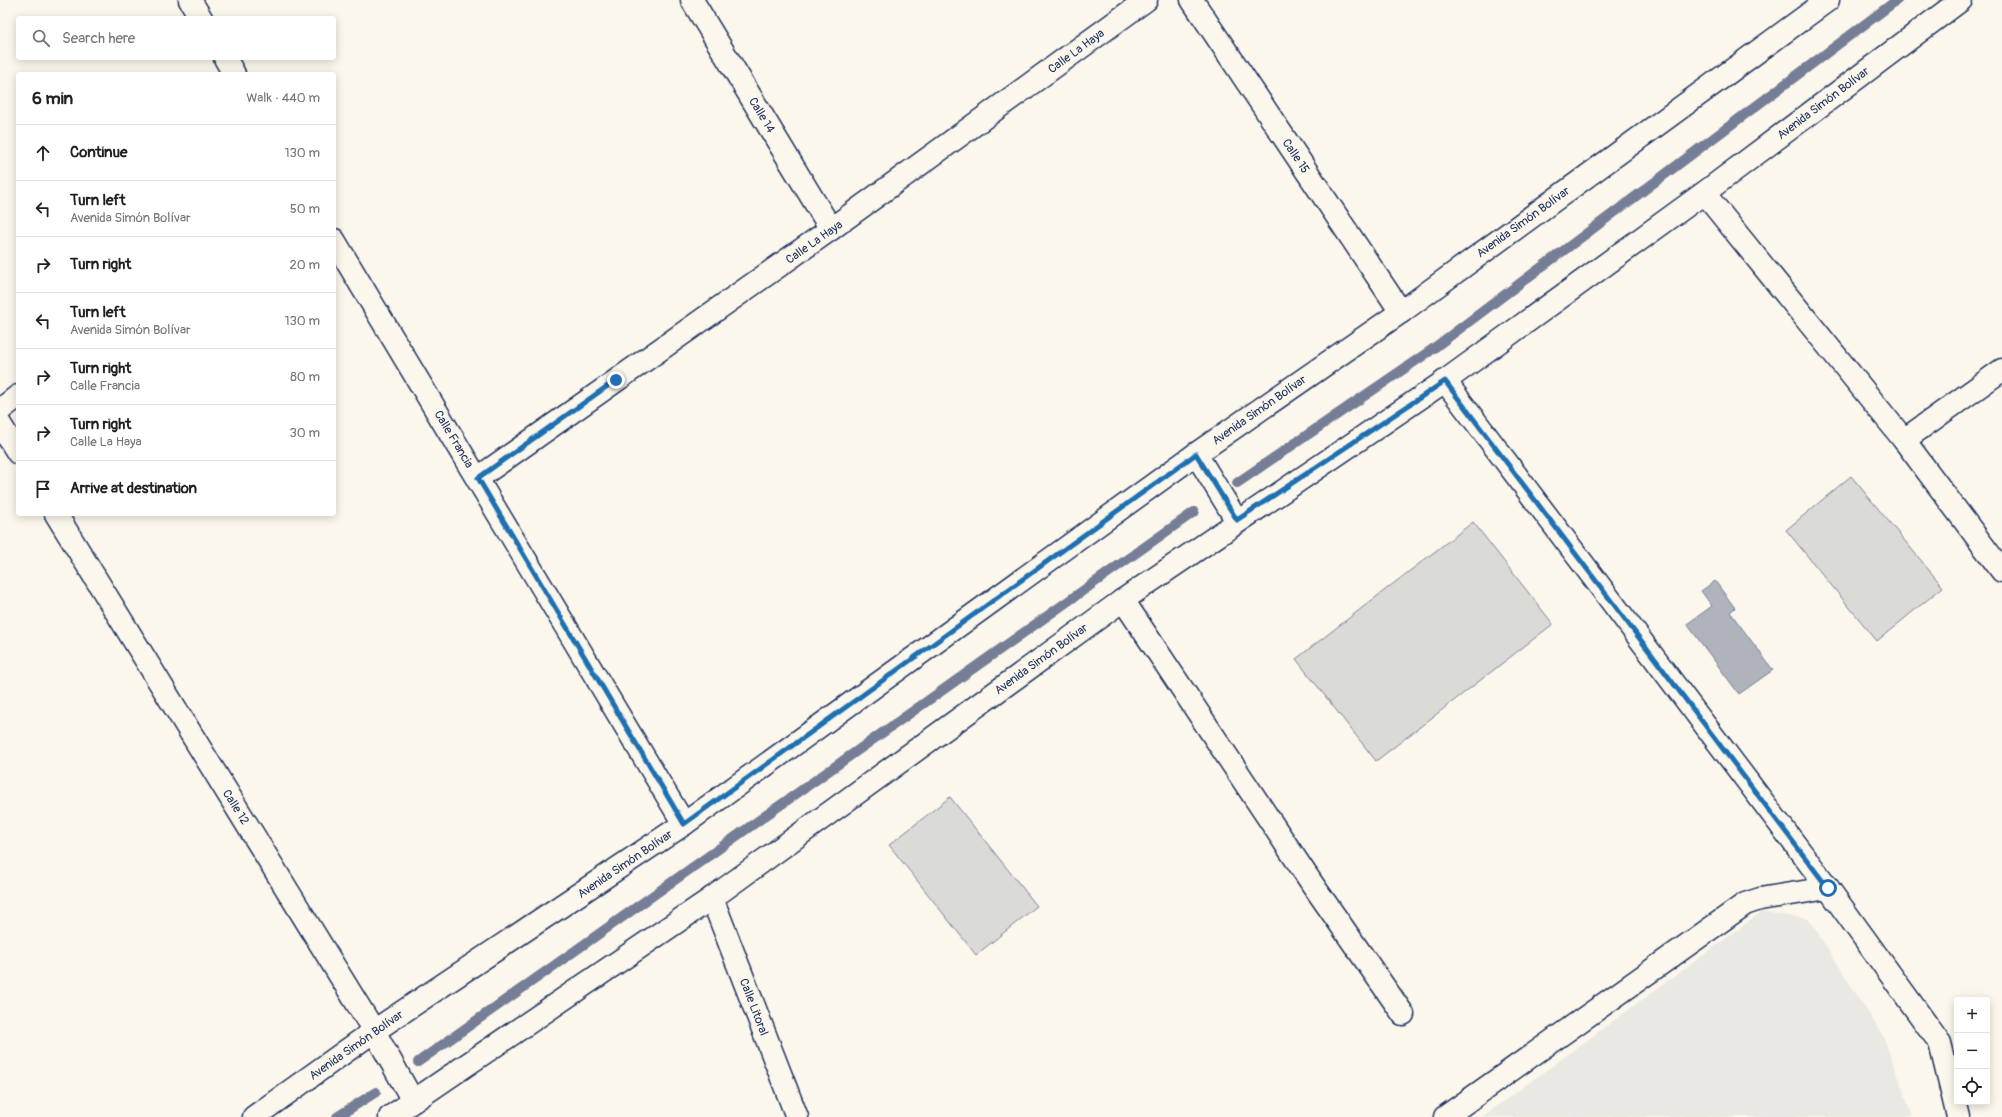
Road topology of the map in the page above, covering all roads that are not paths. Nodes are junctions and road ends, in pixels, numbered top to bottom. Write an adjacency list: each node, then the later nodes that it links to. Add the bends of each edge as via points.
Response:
1 (190, 0): 7 (street)
2 (692, 0): 11 (street, Calle 14)
3 (1146, 0): 11 (street, Calle La Haya)
4 (1192, 0): 13 (street, Calle 15)
5 (1828, 0): 13 (street, Avenida Simón Bolívar)
6 (1961, 0): 10 (street, Avenida Simón Bolívar)
7 (200, 16)
8 (226, 60): 9 (street)
9 (233, 72)
10 (1704, 193): 15 (street, Avenida Simón Bolívar); 19 (street)
11 (831, 229): 22 (street, Calle La Haya)
12 (336, 243): 22 (street, Calle Francia)
13 (1401, 312): 21 (street, Avenida Simón Bolívar)
14 (2002, 370): 19 (street)
15 (1445, 381): 24 (street, Avenida Simón Bolívar); 28 (street)
16 (16, 398): 17 (street)
17 (0, 410)
18 (0, 424): 20 (street)
19 (1904, 440): 25 (street)
20 (16, 450)
21 (1196, 454): 24 (street); 27 (street, Avenida Simón Bolívar)
22 (478, 478): 27 (street, Calle Francia)
23 (57, 516): 31 (street, Calle 12)
24 (1237, 520): 26 (street, Avenida Simón Bolívar)
25 (2002, 571)
26 (1122, 600): 29 (street, Avenida Simón Bolívar); 30 (street)
27 (684, 824): 31 (street, Avenida Simón Bolívar)
28 (1828, 888): 36 (street, via 1760,899 1745,904); 37 (street, via 1940,1043)
29 (712, 898): 32 (street, Avenida Simón Bolívar); 35 (street, Calle Litoral)
30 (1402, 1014)
31 (374, 1031): 32 (street, Calle 12); 33 (street, Avenida Simón Bolívar)
32 (413, 1101): 34 (street, Avenida Simón Bolívar)
33 (254, 1117)
34 (390, 1117)
35 (797, 1117)
36 (1445, 1117)
37 (1958, 1117)

